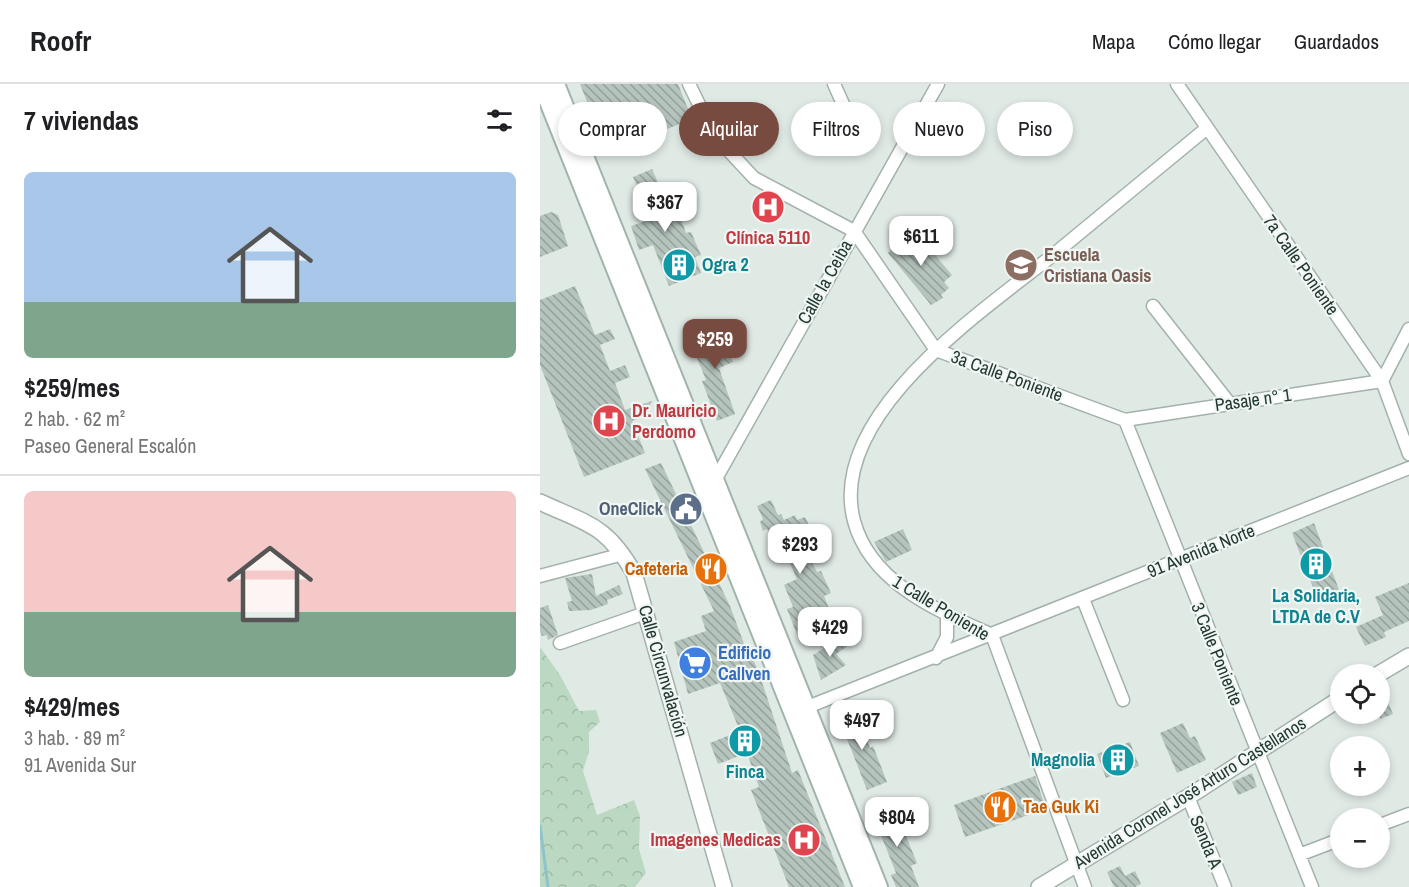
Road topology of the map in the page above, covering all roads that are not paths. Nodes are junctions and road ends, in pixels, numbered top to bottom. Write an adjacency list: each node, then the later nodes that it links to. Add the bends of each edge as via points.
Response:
1 (541, 84): 42 (main road)
2 (556, 84): 18 (main road)
3 (689, 84): 9 (street, 3a Calle Poniente, via 714,135 754,178)
4 (834, 84): 7 (street)
5 (938, 84): 9 (street, Calle la Ceiba)
6 (1177, 84): 8 (street, 7a Calle Poniente)
7 (842, 102)
8 (1207, 128): 12 (street, 1 Calle Poniente); 13 (street, 7a Calle Poniente)
9 (854, 231): 12 (street, 3a Calle Poniente); 18 (street, Calle la Ceiba)
10 (1152, 306): 14 (street)
11 (1409, 329): 13 (street)
12 (936, 350): 15 (street, 3a Calle Poniente); 25 (street, 1 Calle Poniente, via 880,415 861,447 852,472 850,497 854,522 884,573 909,593)
13 (1382, 381): 14 (street, Pasaje n° 1); 16 (street, 7a Calle Poniente)
14 (1230, 404): 15 (street, Pasaje n° 1)
15 (1125, 420): 21 (street, 3 Calle Poniente)
16 (1409, 454)
17 (1409, 468): 21 (street, 91 Avenida Norte)
18 (714, 482): 33 (main road)
19 (540, 502): 20 (street, Calle Circunvalación, via 589,522)
20 (623, 554): 22 (street); 24 (street, Calle Circunvalación, via 634,573)
21 (1179, 560): 23 (street, 91 Avenida Norte); 34 (street, 3 Calle Poniente)
22 (540, 576)
23 (1083, 599): 26 (street, 91 Avenida Norte); 31 (street)
24 (645, 613): 27 (street); 41 (street, Calle Circunvalación)
25 (947, 614): 26 (street, 1 Calle Poniente); 29 (street, via 947,637)
26 (992, 635): 29 (street, 91 Avenida Norte); 40 (street, 1 Calle Poniente)
27 (560, 643)
28 (1409, 656): 30 (street)
29 (936, 658): 33 (street, 91 Avenida Norte)
30 (1390, 667)
31 (1123, 700)
32 (1330, 705): 34 (street, Avenida Coronel José Arturo Castellanos)
33 (805, 708): 43 (main road)
34 (1256, 753): 35 (street, Avenida Coronel José Arturo Castellanos); 39 (street, 3 Calle Poniente)
35 (1188, 796): 40 (street, Avenida Coronel José Arturo Castellanos); 46 (street, Senda A)
36 (1409, 814): 37 (street)
37 (1390, 821)
38 (1330, 843): 39 (street)
39 (1299, 855): 47 (street, 3 Calle Poniente)
40 (1076, 863): 44 (street, Avenida Coronel José Arturo Castellanos); 45 (street, 1 Calle Poniente)
41 (724, 887)
42 (862, 887)
43 (879, 887)
44 (1039, 887)
45 (1085, 887)
46 (1225, 887)
47 (1312, 887)

